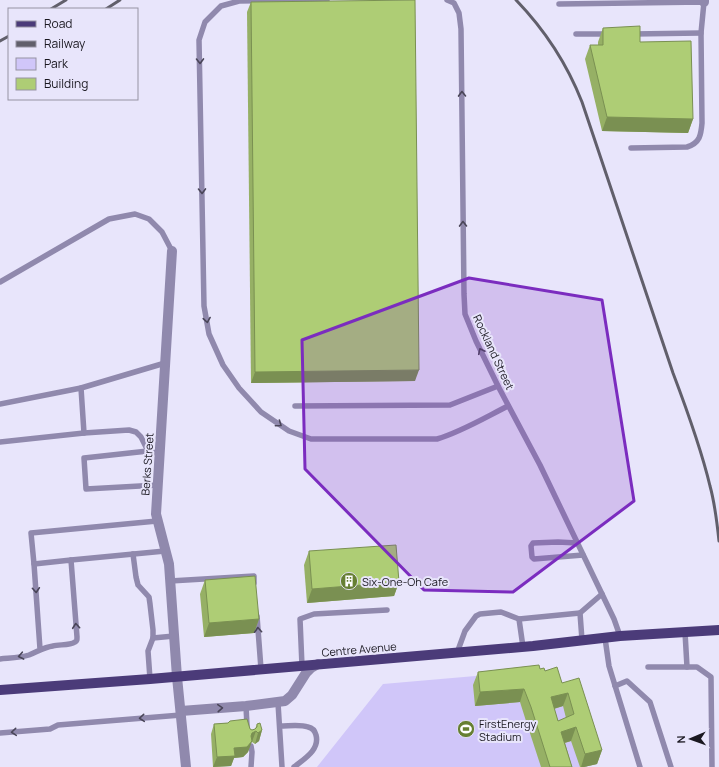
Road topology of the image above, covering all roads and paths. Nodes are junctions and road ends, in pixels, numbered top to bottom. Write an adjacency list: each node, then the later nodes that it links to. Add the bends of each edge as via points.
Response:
1 (327, 0): 18 (lane, one-way to 18, via 239,1 221,6 204,22 199,40 204,306 209,334 223,365 239,388 261,412 288,431 311,439 437,439)
2 (447, 0): 14 (lane, Rockland Street, one-way to 2, via 465,314 461,29 459,13 454,3)
3 (558, 1): 4 (lane)
4 (679, 1): 5 (lane)
5 (704, 1): 6 (lane)
6 (701, 33): 9 (lane); 10 (lane, via 701,136 693,145 687,147)
7 (576, 34): 8 (lane)
8 (615, 34)
9 (630, 34)
10 (631, 148)
11 (172, 251): 12 (lane, via 154,223 135,214 109,219); 13 (street, Berks Street)
12 (0, 282)
13 (166, 363): 15 (lane); 22 (street, Berks Street)
14 (498, 386): 17 (lane, via 450,405); 18 (lane, Rockland Street)
15 (81, 388): 16 (lane); 19 (lane)
16 (0, 404)
17 (294, 406)
18 (508, 406): 25 (lane, Rockland Street, via 540,465)
19 (84, 433): 20 (lane); 21 (lane, via 128,430 136,432)
20 (0, 442)
21 (148, 451): 22 (lane); 23 (lane, via 84,458 86,489)
22 (160, 454): 23 (street, Berks Street)
23 (158, 485): 24 (street, Berks Street)
24 (157, 521): 26 (street, Berks Street); 30 (lane, via 31,533)
25 (577, 543): 28 (lane, Rockland Street); 28 (lane, via 533,543 532,557 534,559)
26 (165, 551): 27 (lane); 31 (street, Berks Street)
27 (133, 554): 29 (lane); 42 (lane, via 138,585 149,597)
28 (583, 555): 33 (lane, Rockland Street)
29 (71, 560): 30 (lane); 46 (lane, one-way to 29, via 74,643 77,640)
30 (34, 564): 46 (lane, one-way to 46)
31 (170, 582): 32 (lane, via 254,576); 40 (street, Berks Street)
32 (255, 591)
33 (602, 594): 36 (lane); 41 (lane, Rockland Street)
34 (256, 607): 53 (lane, one-way to 34)
35 (387, 610): 50 (lane, via 314,614 300,619)
36 (580, 613): 37 (lane); 44 (lane)
37 (519, 619): 45 (lane); 47 (lane, via 501,612 476,616 465,630)
38 (719, 630): 39 (main road, Centre Avenue)
39 (685, 632): 41 (main road, Centre Avenue); 52 (lane)
40 (174, 636): 42 (lane); 54 (street, Berks Street)
41 (620, 636): 43 (main road, Centre Avenue)
42 (153, 638): 55 (lane, via 148,651)
43 (605, 638): 44 (main road, Centre Avenue); 56 (lane, via 608,666)
44 (582, 640): 45 (main road, Centre Avenue)
45 (522, 647): 47 (main road, Centre Avenue)
46 (40, 650): 48 (lane, one-way to 48, via 28,655)
47 (457, 653): 49 (main road, Centre Avenue)
48 (0, 659)
49 (318, 664): 50 (main road, Centre Avenue); 58 (street, via 311,668 292,695)
50 (302, 666): 53 (main road, Centre Avenue)
51 (648, 667): 52 (lane)
52 (687, 667): 71 (lane, via 697,667 711,677)
53 (261, 669): 54 (main road, Centre Avenue)
54 (177, 677): 55 (main road, Centre Avenue); 60 (street, Berks Street)
55 (150, 679): 57 (main road, Centre Avenue)
56 (615, 686): 69 (lane); 70 (lane, via 627,680 650,702)
57 (0, 690)
58 (278, 703): 59 (street); 61 (lane)
59 (246, 706): 60 (street, one-way to 59); 62 (lane)
60 (181, 713): 63 (lane, one-way to 63); 65 (street, Berks Street)
61 (280, 726): 67 (lane); 68 (lane, via 309,727 315,730 317,744 314,750)
62 (248, 731)
63 (0, 733)
64 (251, 746): 66 (lane)
65 (186, 767)
66 (250, 767)
67 (282, 767)
68 (294, 767)
69 (640, 767)
70 (671, 767)
71 (712, 767)

